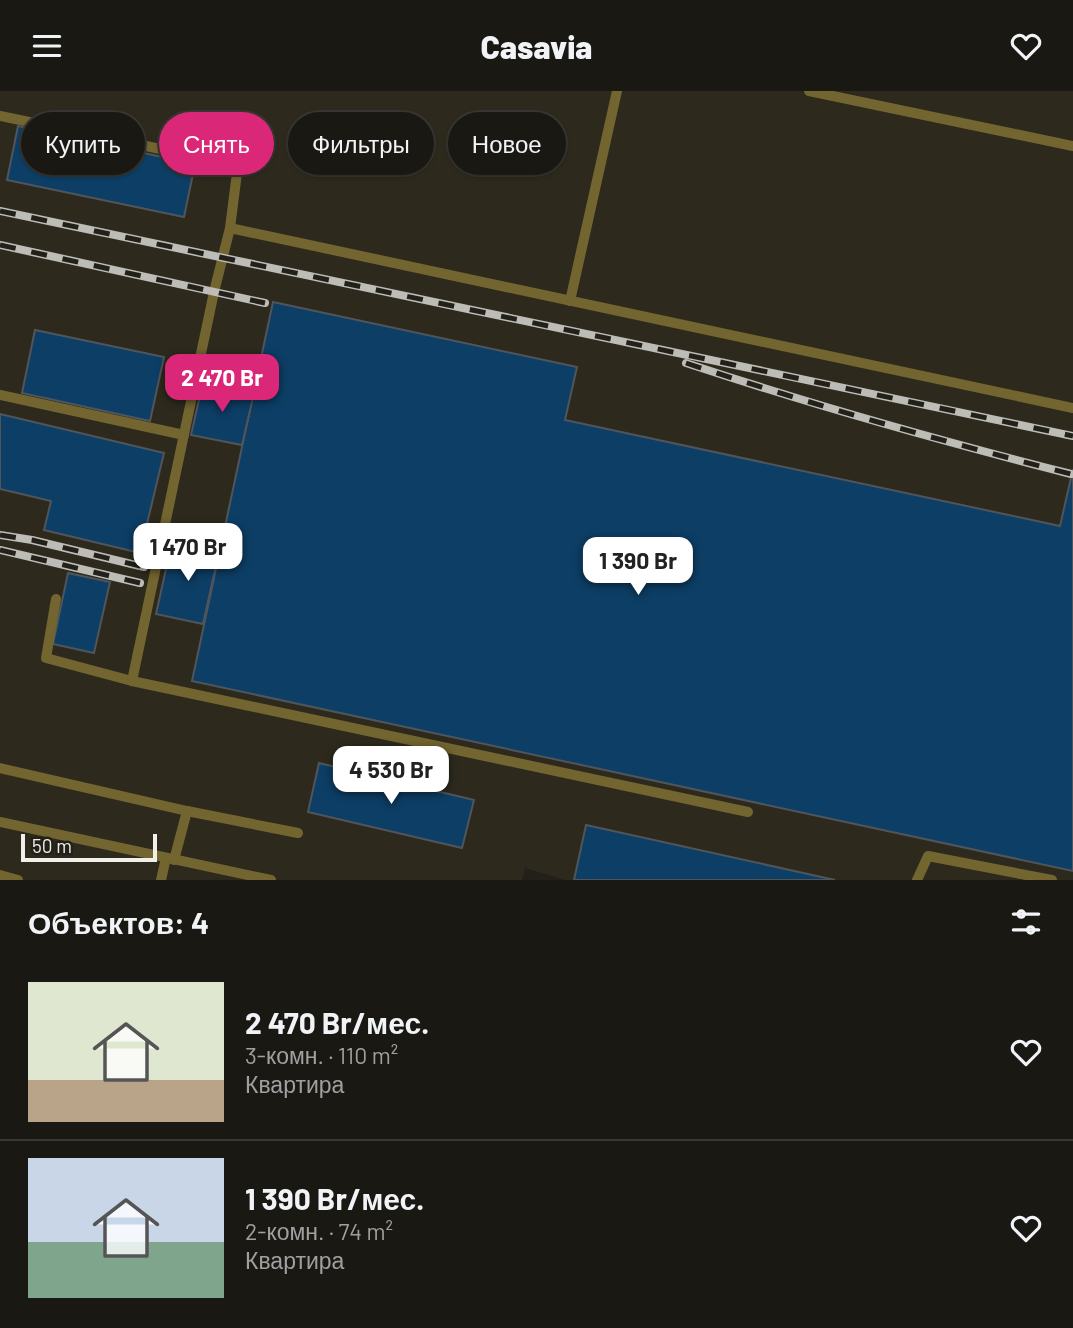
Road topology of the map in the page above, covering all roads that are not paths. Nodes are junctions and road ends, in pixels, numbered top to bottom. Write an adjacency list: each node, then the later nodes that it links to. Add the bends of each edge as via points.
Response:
1 (617, 91): 6 (lane)
2 (808, 91): 4 (lane)
3 (0, 115): 5 (lane, via 238,165)
4 (1073, 146)
5 (230, 228): 6 (lane); 9 (lane)
6 (570, 301): 8 (lane)
7 (0, 395): 9 (lane)
8 (1073, 408)
9 (184, 435): 11 (lane)
10 (56, 599): 11 (lane, via 46,658)
11 (132, 681): 14 (lane)
12 (0, 768): 13 (lane)
13 (187, 811): 16 (lane); 17 (lane)
14 (747, 812)
15 (0, 822): 17 (lane)
16 (298, 833)
17 (170, 859): 20 (lane); 21 (lane)
18 (0, 875): 19 (lane)
19 (18, 880)
20 (161, 880)
21 (271, 880)
22 (917, 880): 23 (lane, via 928,856)
23 (1052, 880)

